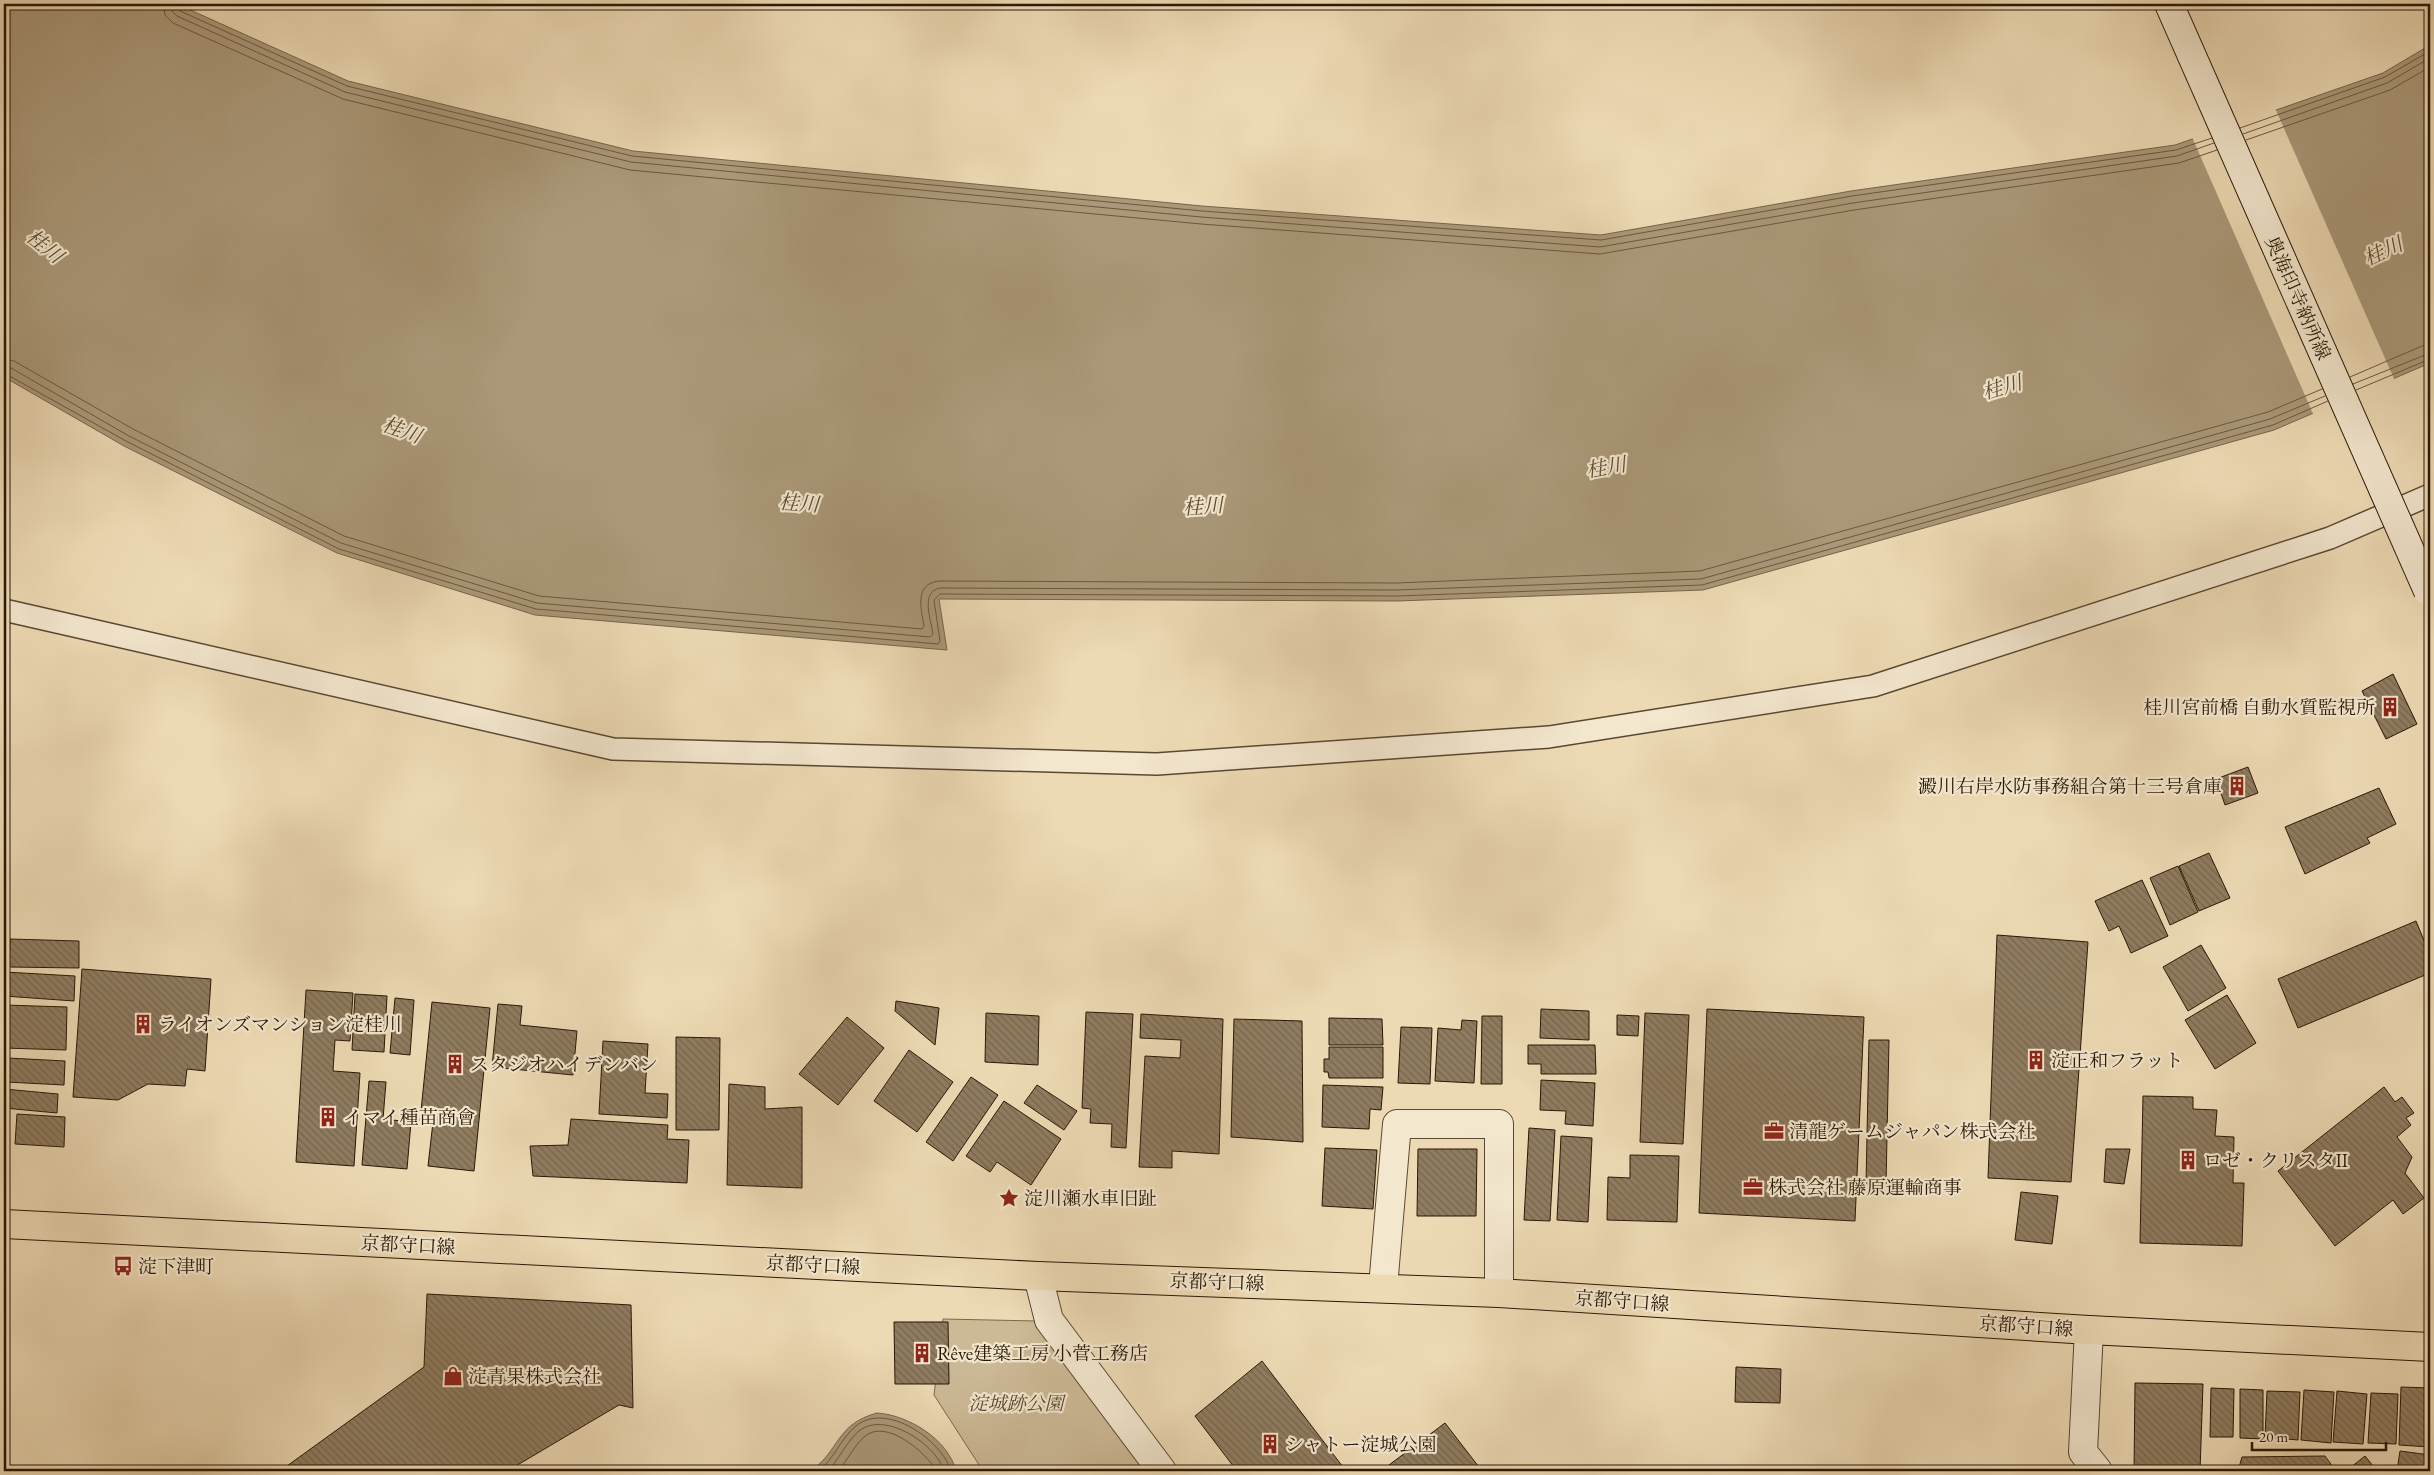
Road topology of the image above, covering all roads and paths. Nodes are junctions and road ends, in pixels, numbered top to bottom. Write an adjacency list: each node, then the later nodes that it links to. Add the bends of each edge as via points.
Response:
1 (2169, 4): 3 (street, 奥海印寺納所線, bridge)
2 (2430, 495): 4 (lane, via 2330,538 1873,686 1549,737 1157,764 613,749)
3 (2428, 591)
4 (4, 610)
5 (4, 1224): 6 (main road, 京都守口線)
6 (1038, 1276): 7 (main road, 京都守口線); 11 (street, via 1049,1320)
7 (1383, 1288): 8 (main road, 京都守口線); 8 (street, via 1397,1124 1500,1124)
8 (1499, 1293): 9 (main road, 京都守口線)
9 (2090, 1330): 10 (main road, 京都守口線); 12 (street, via 2083,1452)
10 (2430, 1347)
11 (1162, 1471)
12 (2098, 1471)

